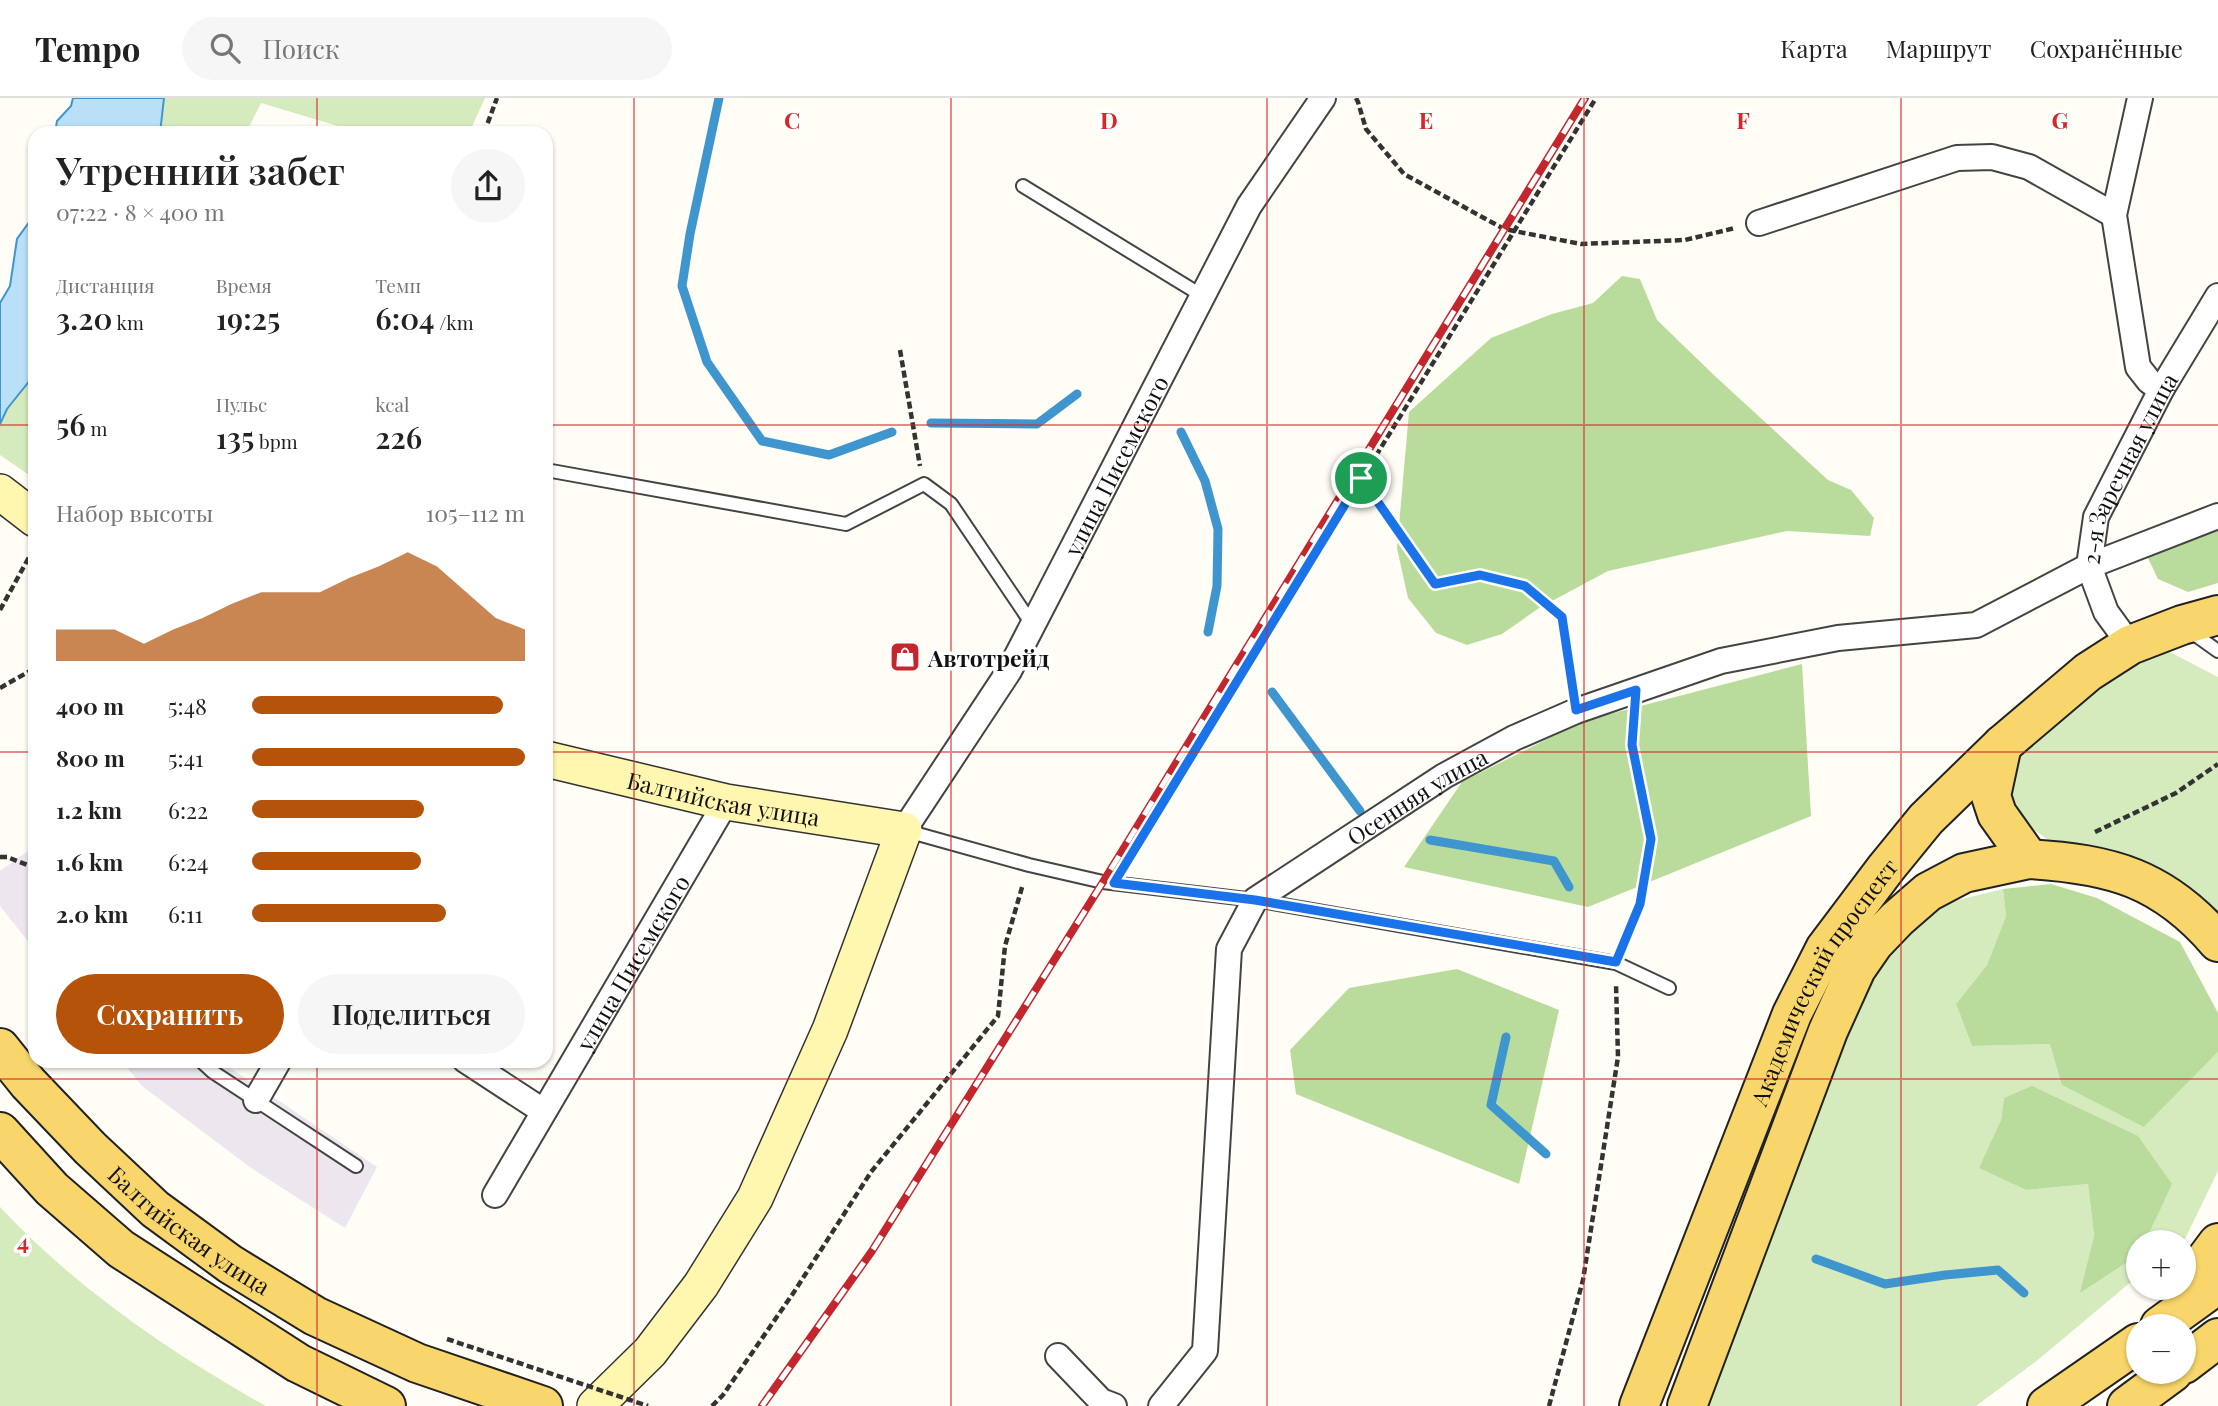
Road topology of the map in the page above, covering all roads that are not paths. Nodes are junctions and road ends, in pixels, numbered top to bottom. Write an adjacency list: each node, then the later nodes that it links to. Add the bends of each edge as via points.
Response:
1 (1324, 98): 6 (street, улица Писемского, via 1249,206)
2 (2140, 98): 4 (street)
3 (1023, 186): 6 (lane)
4 (2114, 215): 5 (street, via 2029,167 1981,157 1957,158); 8 (street, via 2138,367)
5 (1759, 223)
6 (1201, 295): 14 (street, улица Писемского)
7 (2218, 296): 8 (street, 2-я Заречная улица)
8 (2161, 390): 11 (street, 2-я Заречная улица, via 2095,517)
9 (553, 471): 14 (lane, via 846,523 924,484 951,504)
10 (2218, 516): 11 (street, Осенняя улица)
11 (2089, 566): 15 (street, 2-я Заречная улица, via 2106,612); 22 (street, Осенняя улица, via 1976,625 1838,638 1721,661 1576,710 1444,776)
12 (2218, 615): 13 (main road)
13 (2182, 625): 15 (main road); 16 (lane)
14 (1034, 627): 20 (street, улица Писемского)
15 (2130, 645): 17 (main road, Академический проспект, via 2088,672)
16 (2218, 652)
17 (2002, 745): 21 (main road, via 1991,796 1997,814); 53 (main road, Академический проспект, via 1926,819 1825,949 1791,1014)
18 (553, 761): 19 (street, Балтийская улица)
19 (726, 802): 20 (street, Балтийская улица); 30 (street, улица Писемского)
20 (904, 830): 22 (lane, via 1114,883); 50 (street, via 830,1030 755,1198 694,1294 649,1352)
21 (2029, 859): 23 (main road, Академический проспект, via 2119,871 2168,895); 54 (main road, Академический проспект, via 1964,873 1928,892 1874,943 1856,969 1828,1031)
22 (1255, 900): 24 (lane, via 1616,962); 52 (street, Осенняя улица, via 1228,949 1205,1351)
23 (2218, 942)
24 (1670, 988)
25 (0, 1048): 49 (main road, Балтийская улица, via 90,1148 155,1209 230,1264 315,1316 417,1363)
26 (209, 1068): 29 (lane)
27 (274, 1068): 29 (street)
28 (477, 1068): 30 (street)
29 (256, 1100): 32 (lane)
30 (543, 1111): 33 (street, улица Писемского)
31 (0, 1132): 48 (main road, via 52,1189 121,1249 298,1363)
32 (356, 1166)
33 (495, 1195)
34 (2218, 1243): 35 (main road)
35 (2196, 1271)
36 (2218, 1284): 39 (main road)
37 (2168, 1300): 38 (main road)
38 (2155, 1314)
39 (2177, 1314)
40 (2218, 1338): 43 (main road)
41 (2126, 1345): 45 (main road)
42 (2126, 1352): 45 (main road)
43 (2196, 1355)
44 (1058, 1356): 51 (street, via 1101,1401)
45 (2103, 1369): 55 (main road)
46 (2158, 1384): 47 (main road)
47 (2132, 1404)
48 (383, 1405)
49 (543, 1406)
50 (595, 1406)
51 (1114, 1406)
52 (1161, 1406)
53 (1639, 1406)
54 (1687, 1406)
55 (2047, 1406)

